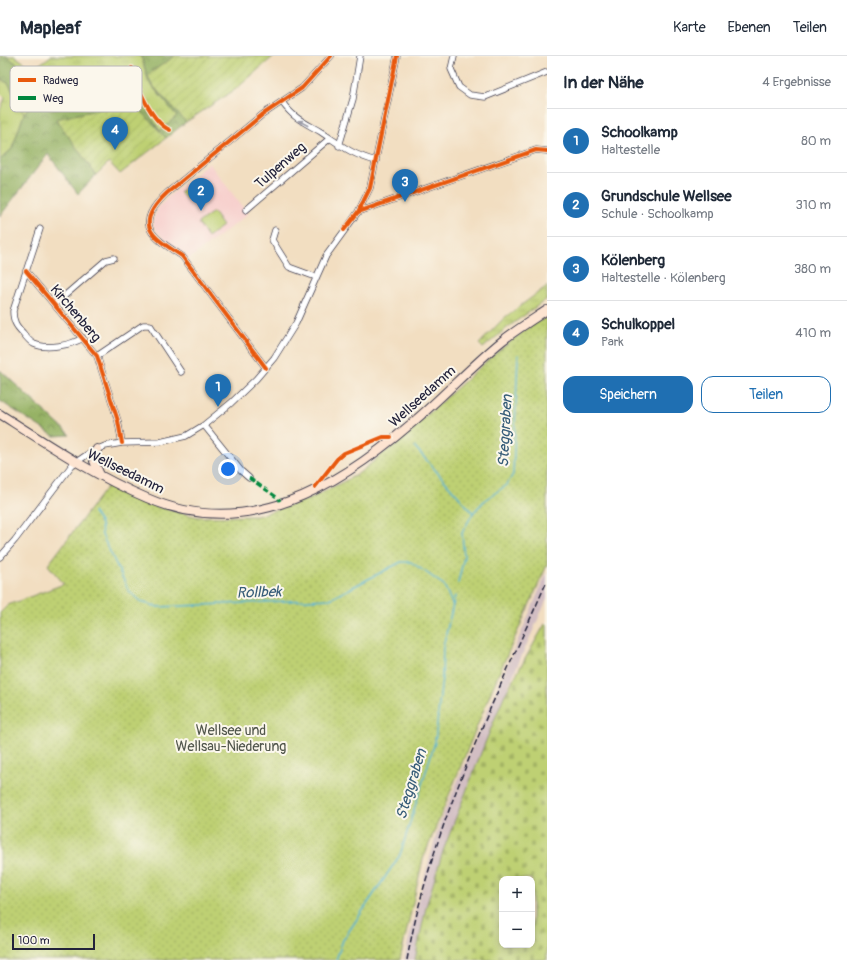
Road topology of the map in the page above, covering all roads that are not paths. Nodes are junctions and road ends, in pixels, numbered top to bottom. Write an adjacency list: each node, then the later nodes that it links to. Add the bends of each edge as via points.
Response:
1 (331, 56): 6 (street, via 302,88)
2 (360, 56): 8 (street, via 353,99)
3 (397, 56): 10 (street)
4 (454, 56): 5 (street, via 452,69 459,87 470,95 485,97)
5 (547, 72)
6 (282, 102): 7 (street, one-way to 6, via 296,119); 22 (street, via 262,115 163,198 152,211 148,225 162,244 182,256)
7 (329, 138): 8 (street); 11 (street, Tulpenweg)
8 (339, 146): 10 (street, via 353,154)
9 (547, 151): 12 (street, via 536,150)
10 (376, 161): 12 (street, via 370,188)
11 (246, 210)
12 (358, 212): 17 (street, via 334,243)
13 (40, 229): 16 (street, Kirchenberg)
14 (275, 230): 17 (street, via 272,240 289,267)
15 (114, 258): 18 (street, via 106,260)
16 (26, 271): 18 (street, Kirchenberg); 20 (street, Kirchenberg, via 12,311 16,327 31,342 40,346 76,342)
17 (316, 277): 22 (street, via 296,323)
18 (55, 304): 20 (street, Kirchenberg)
19 (547, 310): 29 (main road, Wellseedamm, via 503,341 414,422 366,461 336,481 297,500 258,510 200,512 156,502)
20 (83, 338): 21 (street, Kirchenberg)
21 (97, 356): 23 (street, via 143,325 150,325); 26 (street, Kirchenberg, via 118,421)
22 (266, 368): 25 (street, via 231,403)
23 (181, 372)
24 (0, 414): 28 (main road, Wellseedamm)
25 (204, 425): 26 (street, via 174,440); 30 (street)
26 (122, 443): 27 (street)
27 (97, 450): 28 (street); 29 (main road, via 94,461)
28 (77, 461): 29 (main road, Wellseedamm); 31 (street)
29 (100, 475)
30 (249, 478)
31 (0, 557)

